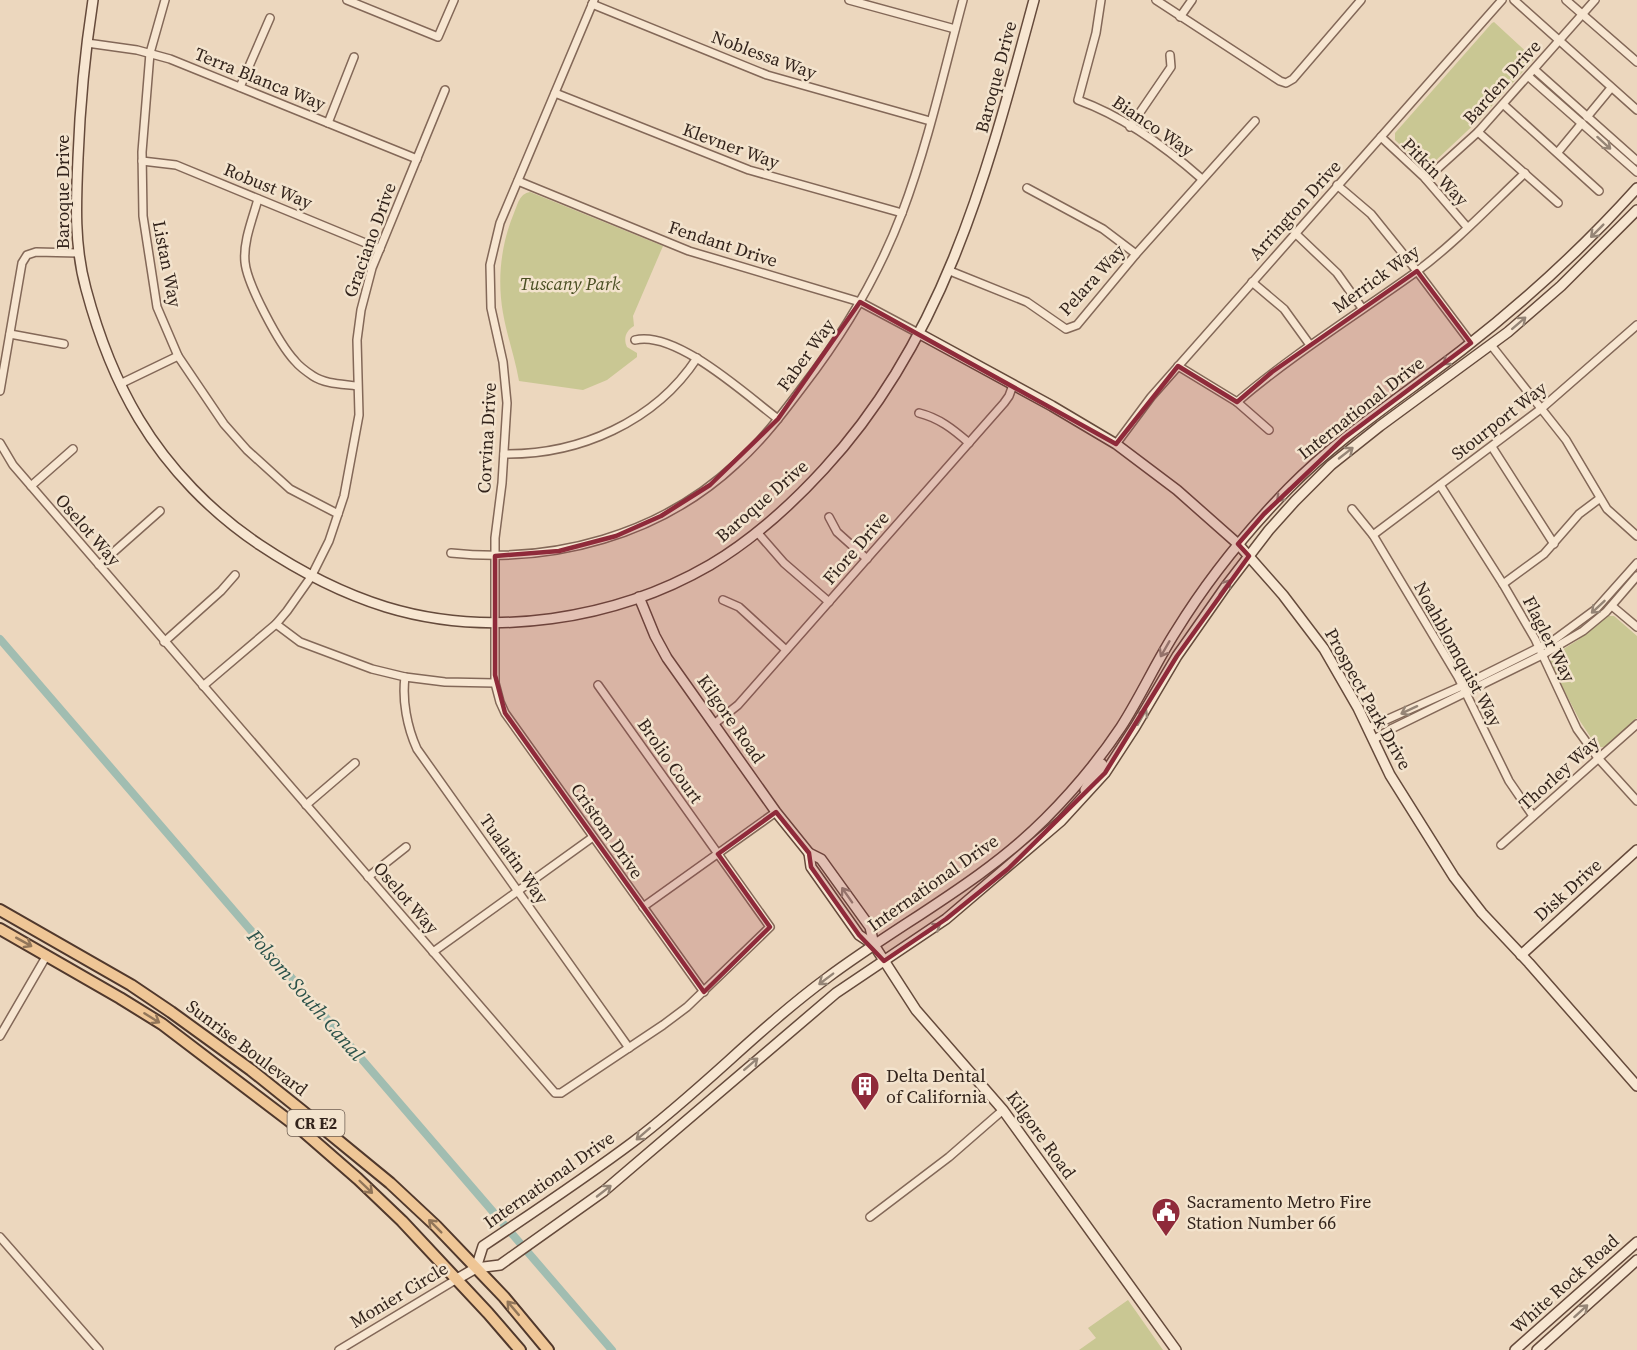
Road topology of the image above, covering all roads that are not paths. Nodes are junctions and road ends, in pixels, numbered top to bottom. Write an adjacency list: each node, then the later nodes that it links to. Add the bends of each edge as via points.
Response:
1 (93, 0): 22 (street, Baroque Drive)
2 (165, 0): 23 (street, Listan Way)
3 (349, 0): 4 (street, via 438,37)
4 (454, 0)
5 (849, 0): 20 (street)
6 (963, 0): 20 (street, Faber Way)
7 (1034, 0): 65 (street, Baroque Drive, via 991,157)
8 (1101, 0): 40 (street, Bianco Way, via 1078,100 1108,112)
9 (1156, 0): 18 (street)
10 (1192, 0): 18 (street)
11 (1361, 0): 18 (street, via 1286,83)
12 (1502, 0): 42 (street, Arrington Drive)
13 (1514, 0): 21 (street)
14 (1566, 0): 17 (street)
15 (1595, 0): 17 (street, Barden Drive)
16 (593, 2): 32 (street, Corvina Drive); 36 (street, Noblessa Way, via 767,75)
17 (1582, 15): 21 (street, Barden Drive); 26 (street)
18 (1180, 17)
19 (270, 18): 29 (street)
20 (955, 29): 36 (street, Faber Way)
21 (1559, 40): 27 (street, Barden Drive); 30 (street)
22 (87, 43): 23 (street, Terra Blanca Way); 63 (street, Baroque Drive, via 76,198)
23 (150, 54): 29 (street, Terra Blanca Way); 45 (street, Listan Way)
24 (1170, 55): 40 (street, via 1171,67)
25 (354, 57): 38 (street)
26 (1637, 61)
27 (1534, 70): 28 (street, Barden Drive); 35 (street)
28 (1529, 77): 33 (street, Barden Drive); 39 (street)
29 (240, 87): 38 (street, Terra Blanca Way)
30 (1611, 88): 34 (street); 35 (street)
31 (445, 90): 44 (street, Graciano Drive)
32 (555, 93): 51 (street, Corvina Drive); 59 (street, Klevner Way, via 749,170)
33 (1504, 105): 41 (street, Barden Drive); 43 (street)
34 (1637, 110)
35 (1587, 117): 46 (street)
36 (930, 121): 59 (street, Faber Way)
37 (1255, 122): 49 (street, Pelara Way)
38 (328, 123): 44 (street, Terra Blanca Way)
39 (1582, 123): 43 (street); 47 (street, one-way to 47)
40 (1130, 127): 49 (street, Bianco Way)
41 (1478, 132): 48 (street); 50 (street, Barden Drive)
42 (1381, 137): 50 (street, Pitkin Way); 52 (street, Arrington Drive)
43 (1558, 152): 55 (street)
44 (417, 159): 62 (street, Graciano Drive)
45 (142, 161): 56 (street, Robust Way, via 176,165); 78 (street, Listan Way, via 143,216 157,307)
46 (1637, 161)
47 (1637, 172)
48 (1525, 173): 57 (street); 60 (street, Merrick Way)
49 (1202, 179): 64 (street, Pelara Way)
50 (1426, 179): 60 (street, Pitkin Way)
51 (518, 181): 68 (street, Fendant Drive, via 689,251); 95 (street, Corvina Drive, via 496,237 489,279 506,382)
52 (1337, 185): 61 (street, Arrington Drive); 66 (street, via 1371,214)
53 (1027, 188): 64 (street, via 1104,229)
54 (1637, 188): 74 (street, International Drive, one-way to 74, via 1569,258)
55 (1599, 191)
56 (258, 198): 62 (street, Robust Way); 83 (street, via 245,262 251,284 277,334 294,361 312,376)
57 (1558, 203)
58 (1637, 210): 77 (street, International Drive, one-way to 58, via 1561,286)
59 (902, 213): 68 (street, Faber Way)
60 (1467, 227): 66 (street, Merrick Way)
61 (1295, 232): 67 (street, Arrington Drive); 69 (street, via 1337,273)
62 (380, 249): 83 (street, Graciano Drive, via 361,310)
63 (78, 253): 71 (street, via 27,255 22,263); 81 (street, Baroque Drive, via 97,326)
64 (1136, 254): 65 (street, Pelara Way, via 1070,329 1027,302)
65 (950, 271): 72 (street, Baroque Drive)
66 (1417, 271): 69 (street, Merrick Way); 74 (street)
67 (1252, 282): 76 (street, via 1284,309); 80 (street, Arrington Drive)
68 (860, 302): 72 (street, Fendant Drive); 88 (street, Faber Way)
69 (1362, 308): 76 (street, Merrick Way)
70 (1637, 325): 86 (street, Stourport Way)
71 (10, 334): 75 (street); 84 (street)
72 (920, 334): 82 (street, Prospect Park Drive); 103 (street, Baroque Drive, via 853,436 807,487)
73 (634, 340): 79 (street, via 644,338 668,344)
74 (1471, 343): 106 (street, International Drive, one-way to 106, via 1330,450)
75 (64, 344)
76 (1310, 345): 85 (street, Merrick Way)
77 (1491, 345): 86 (street); 110 (street, International Drive, one-way to 77, via 1331,465)
78 (178, 356): 81 (street); 101 (street, Listan Way, via 224,424 247,450 290,489)
79 (697, 358): 88 (street); 95 (street, via 653,405 608,434 557,450)
80 (1178, 366): 85 (street); 92 (street, Arrington Drive)
81 (120, 384): 116 (street, Baroque Drive, via 162,452 192,488 221,517)
82 (1013, 385): 91 (street, Fiore Drive, via 1004,403); 92 (street, Prospect Park Drive)
83 (357, 386): 101 (street, Graciano Drive, via 358,415)
84 (0, 391)
85 (1237, 402): 89 (street)
86 (1542, 408): 93 (street, Stourport Way); 98 (street)
87 (919, 413): 91 (street, via 942,422)
88 (778, 419): 109 (street, Faber Way, via 735,466 652,521 588,544)
89 (1269, 430)
90 (0, 443): 97 (street, Oselot Way)
91 (969, 443): 111 (street, Fiore Drive)
92 (1116, 444): 106 (street, Prospect Park Drive, via 1175,488)
93 (1492, 447): 96 (street, Stourport Way); 107 (street)
94 (73, 449): 97 (street)
95 (504, 454): 109 (street, Corvina Drive)
96 (1440, 485): 104 (street, Stourport Way); 117 (street, Flagler Way)
97 (31, 486): 113 (street, Oselot Way)
98 (1599, 499): 105 (street); 107 (street, via 1579,514)
99 (1352, 509): 104 (street, Noahblomquist Way)
100 (160, 511): 113 (street)
101 (338, 514): 116 (street, Graciano Drive)
102 (829, 517): 111 (street, via 837,532)
103 (757, 532): 118 (street, Baroque Drive, via 705,567); 120 (street, via 784,563)
104 (1373, 535): 132 (street, Noahblomquist Way)
105 (1637, 536)
106 (1238, 544): 110 (street, Prospect Park Drive); 136 (street, International Drive, one-way to 136, via 1173,634)
107 (1554, 544): 117 (street)
108 (451, 553): 109 (street, Faber Way)
109 (495, 556): 122 (street, Corvina Drive)
110 (1249, 556): 135 (street, Prospect Park Drive, via 1324,649); 141 (street, International Drive, one-way to 110, via 1105,773 1177,656)
111 (867, 559): 120 (street, Fiore Drive)
112 (1637, 563): 127 (street, one-way to 127, via 1590,615)
113 (99, 565): 125 (street, Oselot Way)
114 (235, 575): 125 (street)
115 (1637, 576): 121 (street)
116 (311, 577): 122 (street, Baroque Drive, via 385,607); 123 (street, Graciano Drive)
117 (1503, 584): 127 (street, Flagler Way)
118 (639, 597): 122 (street, Baroque Drive, via 583,613); 133 (street, Kilgore Road, via 655,636)
119 (723, 600): 126 (street, via 739,607)
120 (829, 602): 126 (street, Fiore Drive)
121 (1612, 606): 124 (street); 127 (street, via 1583,631)
122 (495, 622): 129 (street, Corvina Drive)
123 (276, 624): 128 (street, via 317,649); 131 (street, Graciano Drive)
124 (1637, 627)
125 (164, 642): 131 (street, Oselot Way)
126 (786, 650): 133 (street, Fiore Drive, via 738,705)
127 (1540, 651): 132 (street); 138 (street, Flagler Way, via 1577,729)
128 (405, 677): 129 (street); 153 (street, Tualatin Way, via 409,729 417,748)
129 (495, 683): 146 (street, Cristom Drive, via 505,713)
130 (598, 685): 151 (street, Brolio Court)
131 (202, 686): 143 (street, Oselot Way)
132 (1463, 689): 135 (street, one-way to 135); 137 (street); 145 (street, Noahblomquist Way, via 1509,781)
133 (714, 724): 144 (street, Kilgore Road)
134 (1637, 724): 138 (street, Thorley Way)
135 (1368, 728): 137 (street, Prospect Park Drive)
136 (1119, 730): 140 (street, International Drive); 141 (street, via 1115,746 1091,777)
137 (1373, 740): 162 (street, Prospect Park Drive, via 1390,775 1448,868)
138 (1598, 758): 142 (street, Flagler Way); 145 (street, Thorley Way)
139 (355, 763): 143 (street)
140 (1080, 780): 147 (street, via 1075,797); 159 (street, International Drive, via 1046,818 999,860)
141 (1084, 796): 147 (street, International Drive)
142 (1637, 801)
143 (306, 806): 152 (street, Oselot Way)
144 (776, 812): 151 (street); 159 (street, Kilgore Road, via 808,853 821,859 870,927)
145 (1533, 816): 148 (street, Thorley Way)
146 (593, 837): 153 (street); 154 (street, Cristom Drive)
147 (1043, 838): 163 (street, International Drive, one-way to 147, via 946,919)
148 (1501, 845)
149 (406, 847): 152 (street)
150 (1637, 850): 162 (street, Disk Drive)
151 (718, 854): 154 (street); 164 (street, Oselot Way, via 770,927)
152 (368, 877): 160 (street, Oselot Way)
153 (518, 890): 160 (street); 167 (street, Tualatin Way)
154 (643, 907): 164 (street, Cristom Drive)
155 (0, 910): 158 (main road, Sunrise Boulevard / CR E2)
156 (0, 918): 158 (main road, via 40,939)
157 (0, 929): 161 (main road, Sunrise Boulevard / CR E2, one-way to 161)
158 (51, 938): 165 (main road, Sunrise Boulevard / CR E2)
159 (874, 945): 163 (street, Kilgore Road); 174 (street, International Drive, one-way to 174, via 828,977 635,1141 483,1246)
160 (433, 952): 167 (street, Oselot Way, via 555,1094)
161 (47, 955): 165 (main road, via 63,952 131,994); 166 (street); 175 (main road, Sunrise Boulevard / CR E2, one-way to 175, via 162,1024 304,1132 396,1215)
162 (1521, 955): 168 (street, Prospect Park Drive)
163 (884, 961): 169 (street, Kilgore Road, via 916,1010); 174 (street, International Drive, one-way to 163, via 500,1265 604,1191 754,1060 836,993)
164 (704, 992): 167 (street, Oselot Way)
165 (143, 993): 174 (main road, Sunrise Boulevard / CR E2, one-way to 165, via 436,1226 351,1150 251,1070)
166 (0, 1036)
167 (629, 1048)
168 (1637, 1086)
169 (1003, 1110): 170 (street); 180 (street, Kilgore Road)
170 (870, 1218)
171 (0, 1237): 176 (street)
172 (1637, 1242): 181 (street, White Rock Road)
173 (1637, 1260): 182 (street, White Rock Road, one-way to 173)
174 (476, 1268): 175 (street, Monier Circle); 179 (main road, Sunrise Boulevard / CR E2, one-way to 174)
175 (457, 1279): 177 (street, Monier Circle); 178 (main road, Sunrise Boulevard / CR E2)
176 (99, 1350)
177 (339, 1350)
178 (520, 1350)
179 (548, 1350)
180 (1176, 1350)
181 (1515, 1350)
182 (1537, 1350)

